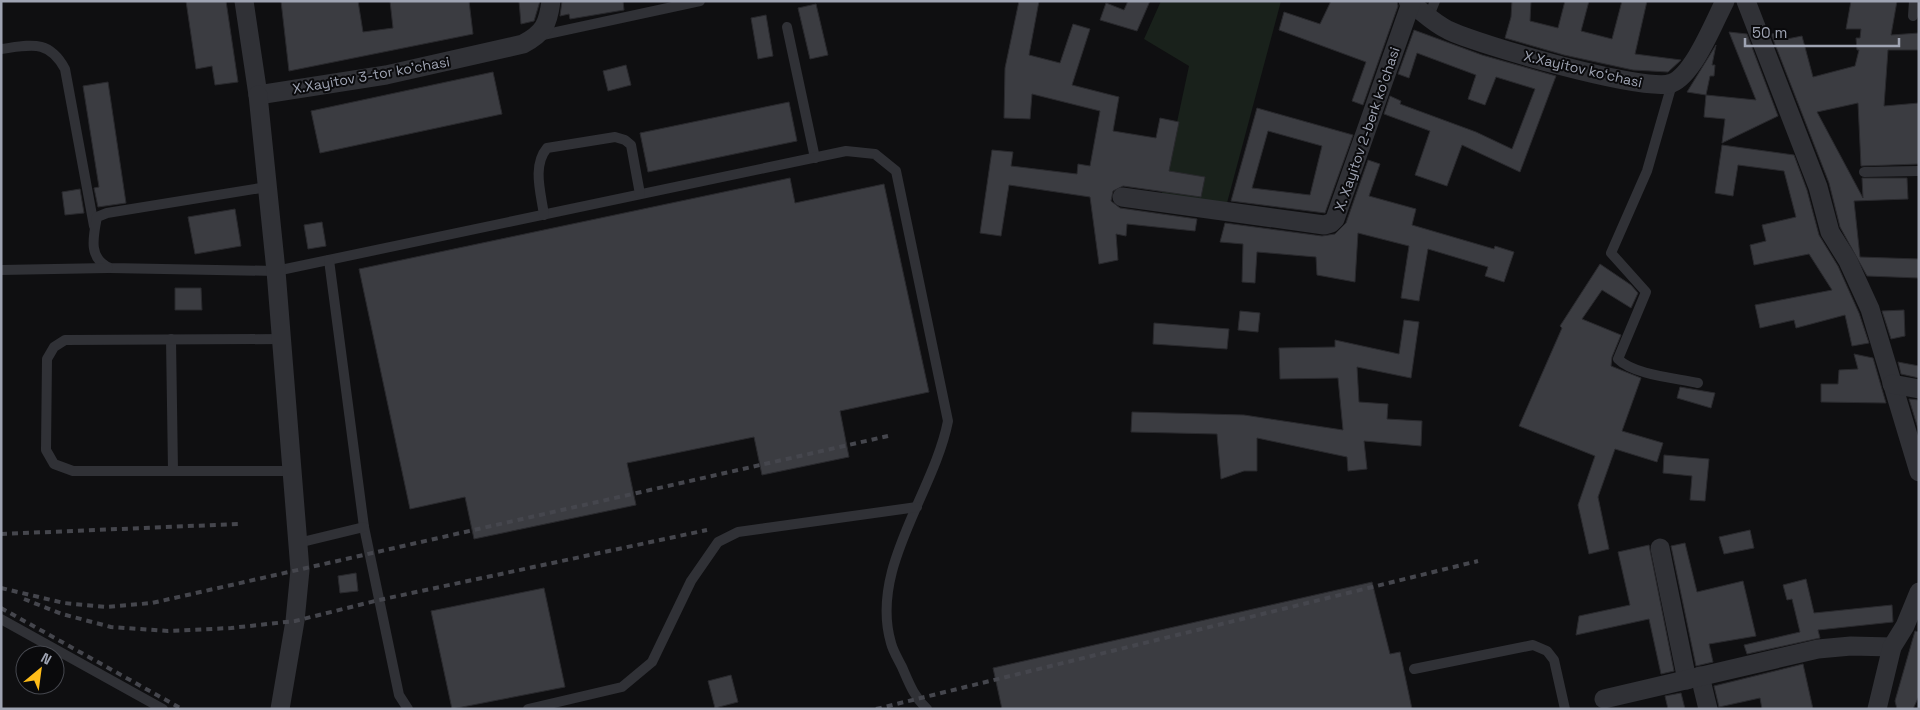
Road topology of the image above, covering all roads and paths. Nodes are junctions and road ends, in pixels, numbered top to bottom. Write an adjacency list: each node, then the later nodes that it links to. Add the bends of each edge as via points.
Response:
1 (244, 1): 14 (street)
2 (551, 1): 11 (street, via 548,20)
3 (700, 1): 11 (lane)
4 (1725, 1): 13 (street, via 1698,54 1683,76)
5 (1746, 1): 30 (street, via 1819,174 1830,232 1848,261 1870,310)
6 (1914, 1): 9 (lane)
7 (1410, 2): 8 (street, X.Xayitov koʻchasi); 20 (street, X. Xayitov 2-berk koʼchasi, via 1331,224)
8 (1432, 10): 13 (street, X.Xayitov koʻchasi, via 1449,31 1523,56 1624,81)
9 (1913, 16)
10 (788, 27): 15 (lane)
11 (538, 36): 14 (street, X.Xayitov 3-tor koʼchasi, via 496,51 386,75)
12 (1, 49): 22 (lane, via 30,45 58,55 65,69)
13 (1672, 84): 29 (lane, via 1646,171 1611,253 1646,292 1618,359 1638,370)
14 (258, 95): 18 (street)
15 (815, 158): 19 (lane); 35 (lane, via 846,151 875,154 896,171 948,422 943,445)
16 (1918, 171): 17 (lane)
17 (1864, 172)
18 (267, 187): 22 (lane, via 107,212 97,217); 26 (street)
19 (640, 194): 21 (lane); 21 (lane, via 631,145 625,140 615,137 547,148 538,164)
20 (1122, 196)
21 (544, 215): 23 (lane)
22 (94, 231): 24 (lane, via 94,256 100,264)
23 (329, 260): 26 (lane); 36 (lane)
24 (110, 268): 25 (lane); 26 (lane)
25 (1, 270)
26 (276, 271): 28 (street)
27 (171, 339): 28 (lane); 32 (lane); 32 (lane, via 65,340 54,347 47,359 46,450 54,464 73,471)
28 (282, 339): 33 (street)
29 (1698, 383)
30 (1892, 384): 31 (street); 34 (street)
31 (1919, 389)
32 (173, 471): 33 (lane)
33 (292, 471): 37 (street)
34 (1919, 472)
35 (917, 507): 48 (lane, via 738,532 718,542 691,581 652,662 622,687); 49 (lane, via 890,577 887,609 890,643 916,699)
36 (364, 527): 37 (lane); 47 (lane, via 398,695)
37 (298, 543): 46 (street, via 300,570 295,621)
38 (1660, 548): 43 (street)
39 (1919, 592): 41 (street)
40 (1, 619): 45 (lane)
41 (1892, 647): 43 (street, via 1818,649); 52 (street)
42 (1414, 669): 50 (lane, via 1533,645 1547,651 1554,660)
43 (1694, 678): 44 (street); 51 (street)
44 (1604, 698)
45 (163, 709)
46 (280, 709)
47 (408, 709)
48 (528, 709)
49 (927, 709)
50 (1565, 709)
51 (1708, 709)
52 (1878, 709)

